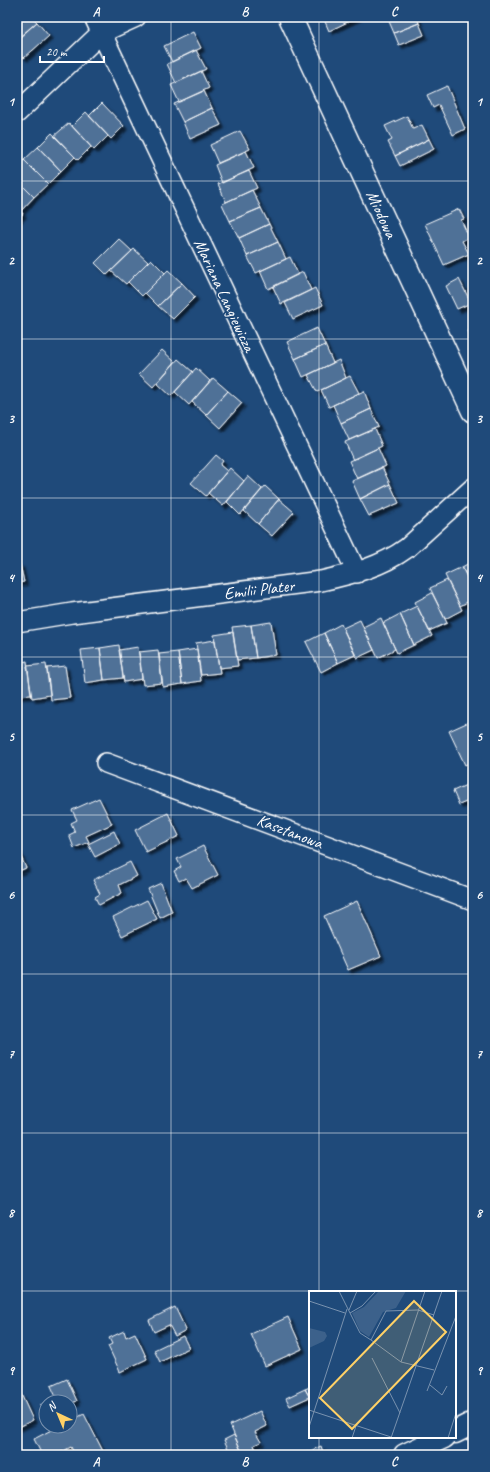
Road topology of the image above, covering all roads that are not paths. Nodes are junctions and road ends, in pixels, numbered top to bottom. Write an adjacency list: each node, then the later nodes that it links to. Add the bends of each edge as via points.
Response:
1 (136, 17): 3 (street)
2 (290, 17): 5 (street, Miodowa)
3 (97, 25): 4 (street); 7 (street, Mariana Langiewicza)
4 (17, 113)
5 (473, 411)
6 (473, 488): 7 (street, Emilii Plater, via 395,557)
7 (357, 573): 8 (street, Emilii Plater, via 321,581)
8 (17, 622)
9 (106, 763): 10 (street, Kasztanowa)
10 (473, 900)
11 (473, 1424): 12 (street)
12 (456, 1432)
13 (442, 1438): 14 (street)
14 (405, 1455)

